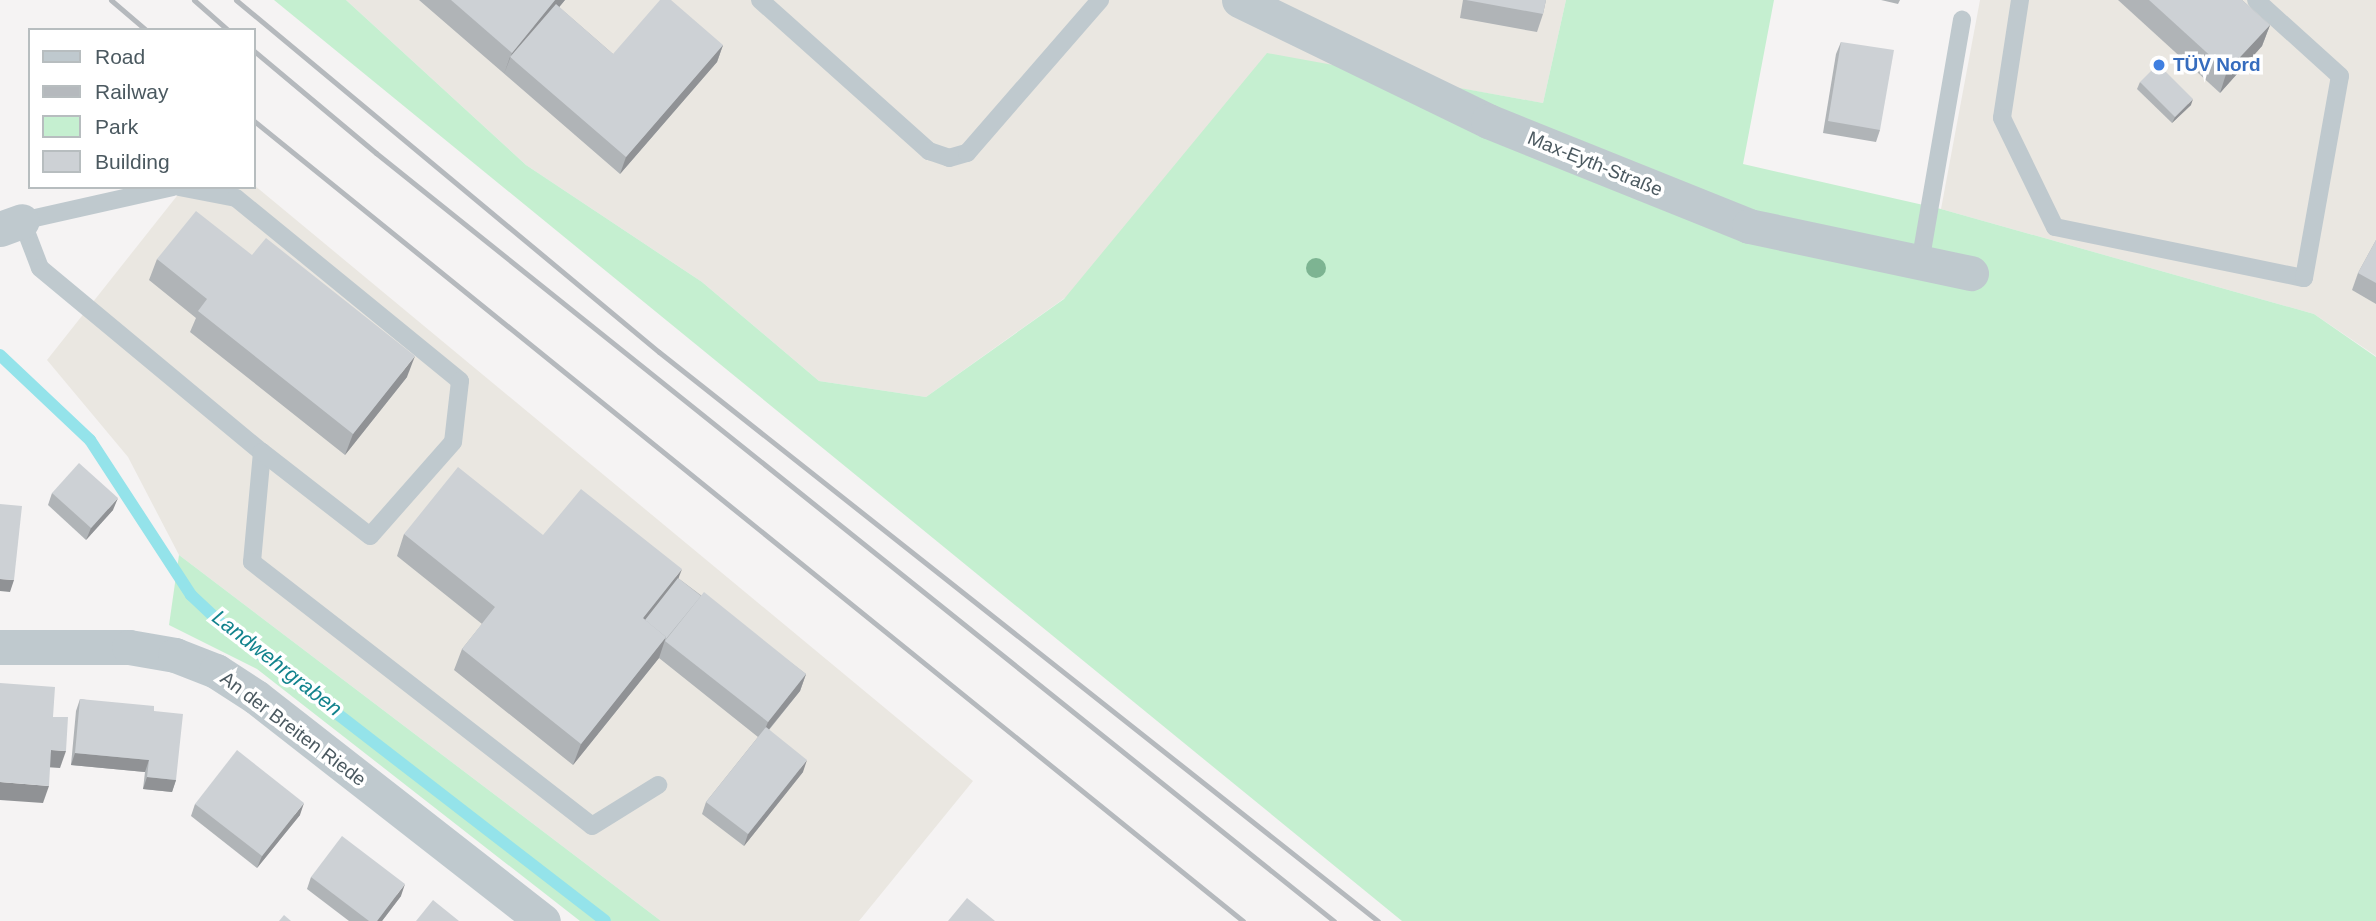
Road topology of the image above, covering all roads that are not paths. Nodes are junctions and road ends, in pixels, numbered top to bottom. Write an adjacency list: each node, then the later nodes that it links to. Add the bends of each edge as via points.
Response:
1 (760, 0): 2 (lane, via 929,151 949,158 967,153)
2 (1100, 0)
3 (1239, 0): 10 (street, Max-Eyth-Straße, via 1488,121 1749,226)
4 (2020, 0): 5 (lane, via 2002,118 2055,227 2304,278 2340,76)
5 (2256, 0)
6 (1962, 20): 10 (lane)
7 (164, 189): 9 (lane)
8 (189, 189): 12 (lane, via 236,198 460,381 453,442 370,536)
9 (11, 225): 12 (lane, via 40,268)
10 (1920, 263): 11 (street, Max-Eyth-Straße)
11 (1971, 273)
12 (262, 452): 14 (lane, via 252,562 592,826)
13 (0, 647): 15 (street, An der Breiten Riede, via 129,647 175,655 216,671 256,697)
14 (658, 785)
15 (543, 921)

